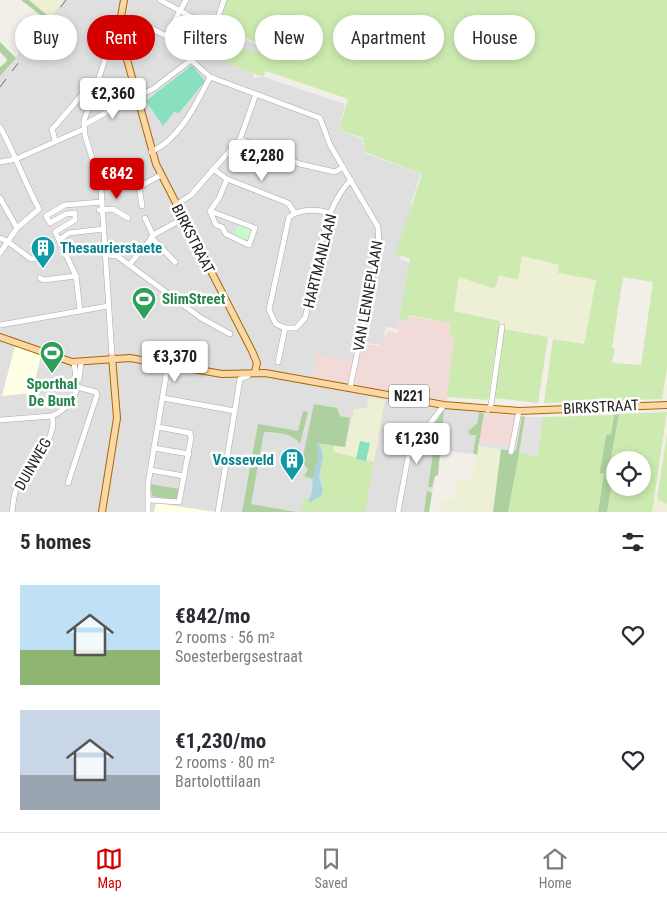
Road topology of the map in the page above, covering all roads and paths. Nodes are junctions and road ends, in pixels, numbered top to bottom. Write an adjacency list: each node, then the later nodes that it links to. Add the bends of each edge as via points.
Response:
1 (124, 0): 6 (main road)
2 (160, 0): 5 (street)
3 (186, 0): 5 (street)
4 (224, 0): 8 (street)
5 (180, 11): 7 (street); 9 (street, via 166,36)
6 (121, 15)
7 (188, 15)
8 (219, 15)
9 (155, 30)
10 (105, 60): 14 (street)
11 (127, 60): 16 (main road, BIRKSTRAAT)
12 (191, 60): 13 (street); 16 (street, via 153,90)
13 (210, 77): 15 (street); 21 (street, via 174,136)
14 (93, 92): 18 (street); 20 (street, via 86,90 52,129)
15 (256, 94): 19 (street); 24 (street, via 320,118)
16 (137, 97): 18 (street); 21 (main road, BIRKSTRAAT)
17 (0, 127): 22 (street)
18 (84, 127): 20 (street); 30 (street)
19 (240, 139): 24 (street, via 300,164 335,172); 25 (street)
20 (55, 140): 22 (street)
21 (151, 152): 26 (main road, BIRKSTRAAT)
22 (16, 159): 23 (street); 40 (street, via 39,209)
23 (0, 162)
24 (343, 167): 28 (street)
25 (213, 169): 27 (street); 31 (street, via 186,200)
26 (161, 175): 31 (main road, BIRKSTRAAT); 32 (street, via 139,187)
27 (227, 178): 34 (street); 35 (street, via 288,203)
28 (351, 180): 36 (street, HARTMANLAAN); 67 (street, VAN LENNEPLAAN, via 378,226 380,237)
29 (0, 198): 40 (street)
30 (102, 202): 33 (street); 44 (street, via 65,205 46,216 50,223 75,213 76,220 55,232)
31 (176, 205): 39 (main road, BIRKSTRAAT)
32 (142, 206)
33 (101, 210): 37 (street, via 113,208); 41 (street)
34 (210, 211): 34 (street, via 216,225 222,227 226,234 249,244 255,228)
35 (294, 212): 36 (street, via 325,210); 57 (street, via 287,222 269,310 276,324)
36 (331, 214): 57 (street, HARTMANLAAN, via 305,318 296,328)
37 (128, 218)
38 (145, 218): 42 (street)
39 (185, 218): 42 (street); 64 (main road, BIRKSTRAAT, via 246,343)
40 (18, 228): 45 (street)
41 (104, 229): 44 (street, via 70,233); 47 (street)
42 (152, 236): 49 (street); 50 (street)
43 (0, 238): 45 (street)
44 (60, 240): 51 (street)
45 (8, 241): 46 (street); 48 (street, via 31,259)
46 (0, 253)
47 (107, 255): 50 (street, via 116,255); 53 (street)
48 (46, 256)
49 (174, 262)
50 (130, 264): 58 (street, via 200,318)
51 (76, 276): 52 (street); 54 (street)
52 (40, 278)
53 (108, 306): 54 (street); 60 (street)
54 (80, 311): 55 (street)
55 (0, 325)
56 (502, 327): 72 (street)
57 (285, 328): 62 (street)
58 (230, 334)
59 (0, 335): 60 (main road, N221, via 64,357); 61 (main road, N221)
60 (112, 357): 61 (main road, N221); 63 (main road, N221); 89 (main road, via 117,418)
61 (77, 362): 66 (street)
62 (278, 362)
63 (168, 364): 64 (main road, N221, via 213,372); 68 (street)
64 (255, 370): 67 (main road, BIRKSTRAAT / N221, via 271,370 284,376)
65 (275, 378): 75 (street, via 255,375 240,379)
66 (77, 387): 77 (street, via 72,400); 86 (street, via 97,395)
67 (351, 387): 69 (main road, BIRKSTRAAT / N221); 72 (main road, BIRKSTRAAT / N221)
68 (163, 398): 75 (street); 80 (street)
69 (433, 404): 70 (main road, BIRKSTRAAT / N221); 78 (street)
70 (444, 405): 72 (main road, BIRKSTRAAT / N221); 78 (street)
71 (667, 405): 74 (main road, BIRKSTRAAT / N221)
72 (488, 409): 73 (main road, BIRKSTRAAT / N221)
73 (500, 409): 74 (main road, BIRKSTRAAT / N221, via 510,406); 76 (main road, BIRKSTRAAT / N221)
74 (536, 410): 76 (main road, BIRKSTRAAT / N221)
75 (235, 411): 91 (street)
76 (519, 411): 82 (street)
77 (52, 416): 79 (street); 88 (street, DUINWEG, via 53,429 17,487)
78 (434, 417): 92 (street, via 409,452)
79 (0, 420)
80 (158, 427): 81 (street); 83 (street, via 190,433)
81 (154, 448): 83 (street); 84 (street)
82 (511, 452)
83 (188, 454): 85 (street)
84 (150, 470): 85 (street); 87 (street)
85 (184, 476): 87 (street, via 179,502)
86 (68, 483)
87 (150, 500): 90 (street)
88 (12, 512)
89 (102, 512)
90 (148, 512)
91 (218, 512)
92 (398, 512)

